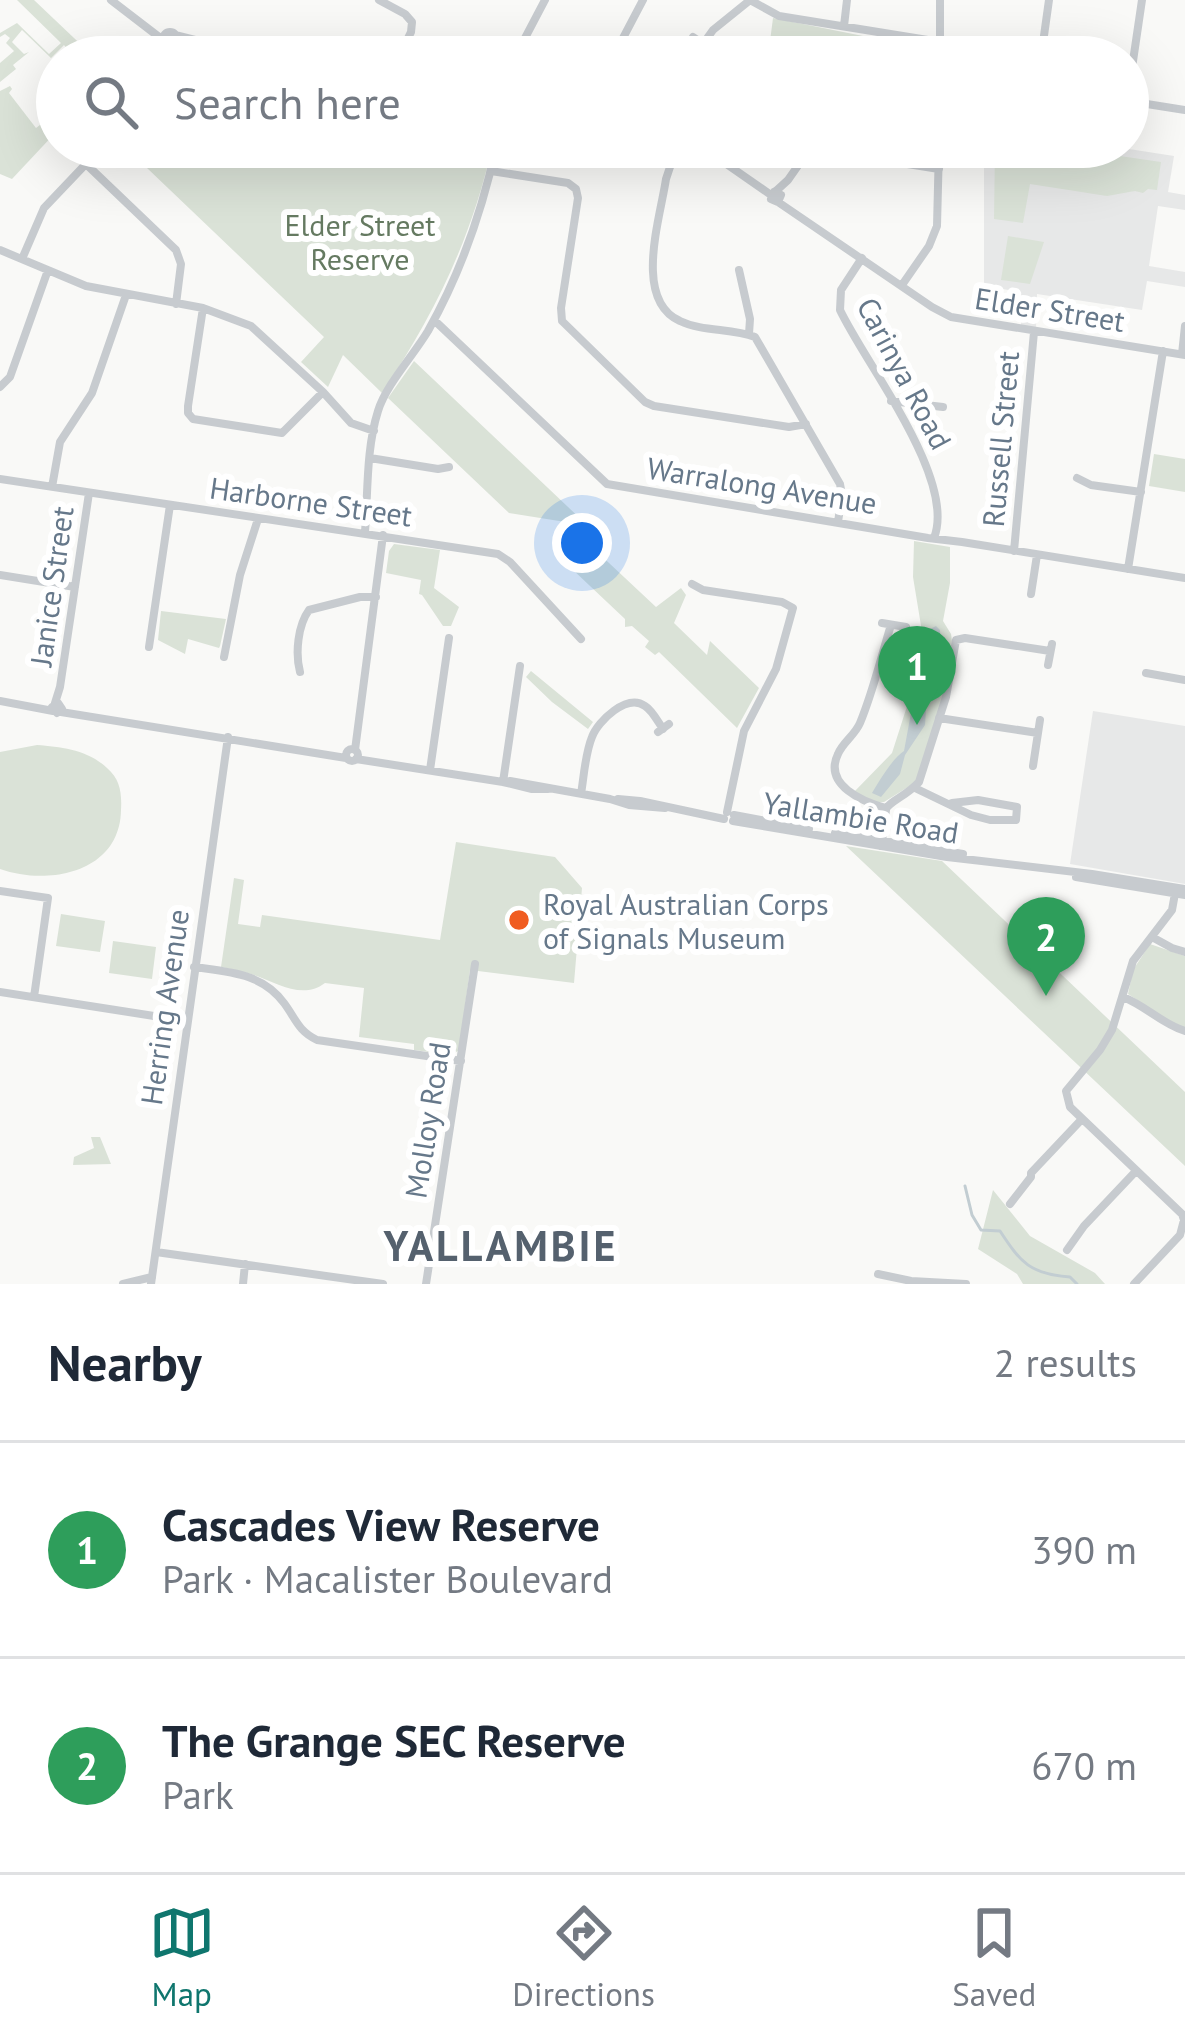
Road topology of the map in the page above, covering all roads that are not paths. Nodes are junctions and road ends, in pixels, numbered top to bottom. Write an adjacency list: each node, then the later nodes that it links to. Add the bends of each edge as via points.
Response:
1 (379, 0): 12 (street, via 406,14)
2 (544, 0): 13 (street)
3 (643, 0): 14 (street)
4 (750, 0): 10 (street, via 776,15); 15 (street)
5 (848, 0): 10 (street)
6 (940, 0): 17 (street)
7 (1049, 0): 18 (street)
8 (1142, 0): 19 (street)
9 (118, 2): 11 (street)
10 (844, 26): 16 (street)
11 (163, 36)
12 (409, 36)
13 (526, 36)
14 (624, 36)
15 (709, 36)
16 (908, 36)
17 (940, 36)
18 (1044, 36)
19 (1137, 36)
20 (1149, 102): 21 (street)
21 (1185, 110)
22 (82, 168): 34 (street, via 44,208)
23 (90, 168): 39 (street, via 176,250)
24 (492, 168): 30 (street)
25 (670, 168): 44 (street, via 652,273 656,297 681,322)
26 (732, 168): 31 (street, Elder Street)
27 (796, 168): 31 (street)
28 (933, 168): 29 (street)
29 (939, 169): 37 (street, via 934,234)
30 (491, 171): 41 (street); 51 (street, via 576,189 562,321 642,400)
31 (777, 196): 33 (street, Elder Street)
32 (0, 250): 34 (street)
33 (862, 258): 37 (street, Elder Street); 49 (street, Carinya Road, via 838,305)
34 (22, 260): 35 (street)
35 (48, 270): 38 (street); 47 (street)
36 (739, 270): 44 (street)
37 (902, 286): 43 (street, Elder Street, via 956,319)
38 (127, 296): 39 (street); 57 (street, via 92,393 60,442)
39 (176, 304): 40 (street)
40 (203, 308): 48 (street, via 258,330); 48 (street, via 188,406 193,419 282,433)
41 (432, 324): 52 (street, via 383,399); 62 (street, Warralong Avenue, via 607,484)
42 (1185, 326): 46 (street)
43 (1034, 332): 45 (street, Elder Street); 66 (street, Russell Street)
44 (749, 334): 51 (street)
45 (1162, 351): 46 (street, Elder Street); 58 (street)
46 (1184, 354)
47 (0, 387)
48 (323, 392): 52 (street, via 355,426)
49 (891, 401): 50 (street); 64 (street, Carinya Road, via 935,490)
50 (943, 407)
51 (806, 424): 62 (street, via 840,484)
52 (374, 431): 53 (street)
53 (370, 458): 54 (street); 63 (street)
54 (448, 467)
55 (0, 478): 57 (street, Harborne Street)
56 (1077, 478): 58 (street)
57 (52, 487): 59 (street, Harborne Street)
58 (1141, 492): 68 (street)
59 (89, 493): 60 (street, Harborne Street); 72 (street, Janice Street)
60 (170, 505): 61 (street, Harborne Street); 78 (street)
61 (258, 518): 63 (street, Harborne Street); 79 (street)
62 (838, 522): 64 (street, Warralong Avenue)
63 (362, 532): 65 (street, Harborne Street)
64 (935, 535): 66 (street, Warralong Avenue)
65 (386, 536): 74 (street); 77 (street, Harborne Street, via 502,556)
66 (1014, 551): 67 (street, Warralong Avenue)
67 (1037, 555): 68 (street, Warralong Avenue); 73 (street)
68 (1129, 570): 70 (street, Warralong Avenue)
69 (0, 575): 72 (street)
70 (1185, 578)
71 (692, 584): 100 (street, via 796,605 744,731)
72 (75, 587): 86 (street, Janice Street)
73 (1031, 594)
74 (376, 597): 82 (street, via 307,612); 92 (street)
75 (906, 627): 99 (street, via 887,624 859,727 835,766 856,797)
76 (449, 638): 94 (street)
77 (581, 639)
78 (149, 647)
79 (224, 657)
80 (1048, 665): 87 (street, via 1051,648 958,639)
81 (520, 666): 95 (street)
82 (300, 672)
83 (1146, 673): 84 (street)
84 (1185, 680)
85 (0, 701): 86 (street, Yallambie Road)
86 (57, 707): 91 (street, Yallambie Road)
87 (939, 718): 90 (street); 96 (street)
88 (1040, 720): 90 (street)
89 (664, 728): 97 (street, via 643,704 611,713 590,741)
90 (1038, 734): 93 (street)
91 (228, 737): 92 (street, Yallambie Road); 107 (street, Herring Avenue)
92 (352, 754): 94 (street, Yallambie Road)
93 (1033, 766)
94 (430, 770): 95 (street, Yallambie Road)
95 (503, 782): 97 (street, Yallambie Road)
96 (915, 788): 98 (street); 99 (street)
97 (581, 794): 100 (street, Yallambie Road)
98 (952, 803): 98 (street, via 981,818 1016,820 1017,807)
99 (886, 808): 101 (street)
100 (729, 816): 101 (street, Yallambie Road)
101 (881, 842): 103 (street, Yallambie Road)
102 (0, 891): 109 (street, via 48,898)
103 (1179, 892): 104 (street)
104 (1152, 937): 105 (street); 110 (street, via 1133,962)
105 (1185, 952)
106 (475, 964): 113 (street, Molloy Road)
107 (194, 967): 111 (street, Herring Avenue); 113 (street, via 266,983 298,1029 317,1040)
108 (0, 992): 109 (street)
109 (34, 997): 111 (street)
110 (1124, 997): 112 (street); 114 (street, via 1106,1040 1067,1088 1067,1104)
111 (186, 1021): 117 (street, Herring Avenue)
112 (1185, 1031)
113 (461, 1061): 125 (street, Molloy Road)
114 (1082, 1119): 115 (street); 116 (street)
115 (1136, 1171): 118 (street); 127 (street, via 1185,1224)
116 (1010, 1204)
117 (156, 1252): 119 (street); 121 (street, Herring Avenue)
118 (1066, 1252)
119 (245, 1264): 123 (street); 124 (street)
120 (885, 1272): 126 (street)
121 (151, 1280): 122 (street)
122 (123, 1284)
123 (243, 1284)
124 (383, 1284)
125 (426, 1284)
126 (966, 1284)
127 (1134, 1284)

